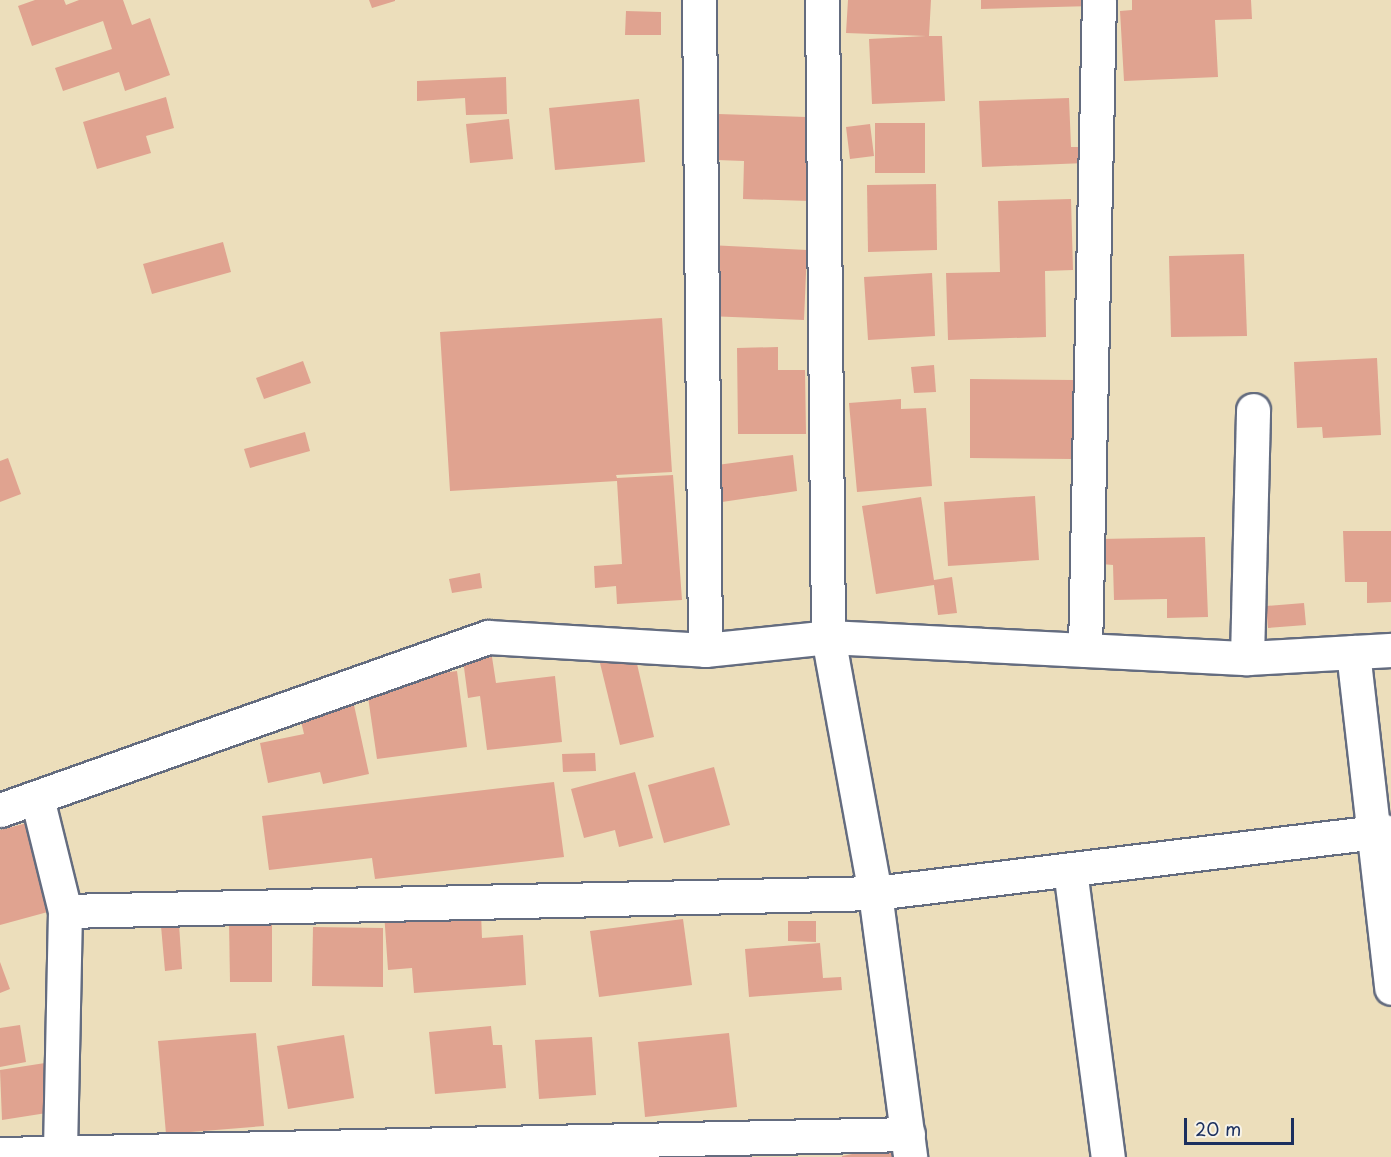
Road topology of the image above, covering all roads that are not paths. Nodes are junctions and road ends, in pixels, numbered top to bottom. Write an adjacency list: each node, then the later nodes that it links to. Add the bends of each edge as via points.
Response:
1 (699, 0): 6 (street)
2 (822, 0): 5 (street)
3 (1099, 0): 7 (street)
4 (1253, 410): 10 (street)
5 (828, 637): 6 (street); 7 (street); 15 (street)
6 (705, 650): 11 (street, via 488,637)
7 (1085, 650): 10 (street)
8 (1391, 650): 9 (street)
9 (1353, 652): 10 (street); 13 (street)
10 (1247, 658)
11 (37, 798): 12 (street); 16 (street)
12 (0, 810)
13 (1379, 832): 14 (street); 17 (street)
14 (1070, 870): 15 (street); 21 (street)
15 (875, 893): 16 (street); 18 (street)
16 (65, 911): 20 (street)
17 (1391, 988)
18 (909, 1146): 20 (street)
19 (0, 1154): 20 (street)
20 (60, 1154)
21 (1108, 1157)

